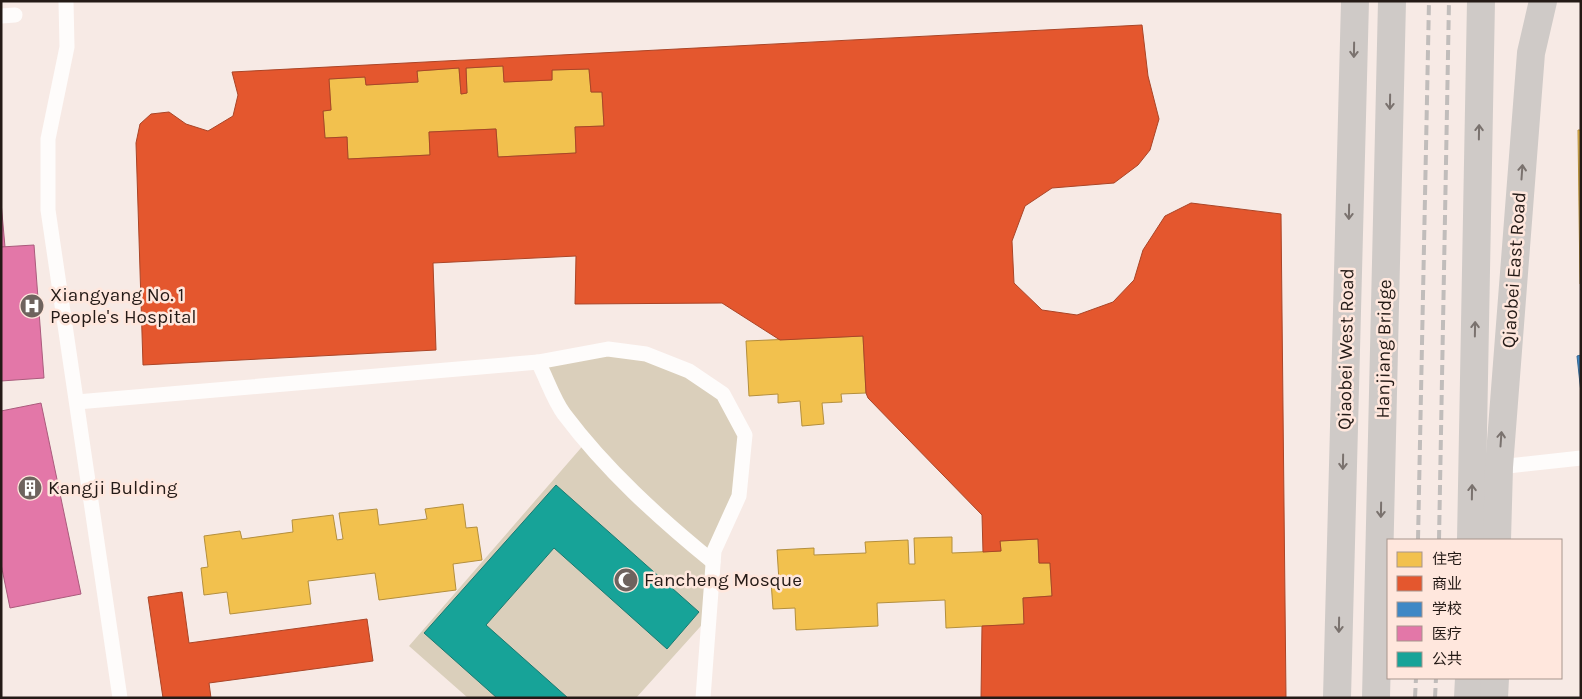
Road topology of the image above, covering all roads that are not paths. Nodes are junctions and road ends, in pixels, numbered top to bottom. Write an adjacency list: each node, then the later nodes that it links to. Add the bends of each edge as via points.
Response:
1 (66, 1): 7 (lane, via 67,48 48,139 48,210)
2 (1355, 1): 17 (street, Qiaobei West Road, one-way to 17)
3 (1392, 1): 18 (street, Hanjiang Bridge, one-way to 18)
4 (1481, 1): 10 (street, one-way to 4)
5 (1544, 1): 9 (street, Qiaobei East Road, one-way to 5, via 1531,53)
6 (538, 362): 7 (lane); 12 (lane, via 563,412 609,467 667,525); 12 (lane, via 608,349 646,354 689,371 723,394 745,435 739,496 714,551)
7 (77, 402): 15 (lane)
8 (1581, 458): 9 (lane)
9 (1499, 466): 11 (street, Qiaobei East Road)
10 (1471, 539)
11 (1498, 539)
12 (713, 562): 16 (lane)
13 (1469, 679): 19 (street)
14 (1495, 679): 20 (street)
15 (120, 698)
16 (703, 698)
17 (1337, 698)
18 (1376, 698)
19 (1468, 698)
20 (1494, 698)

